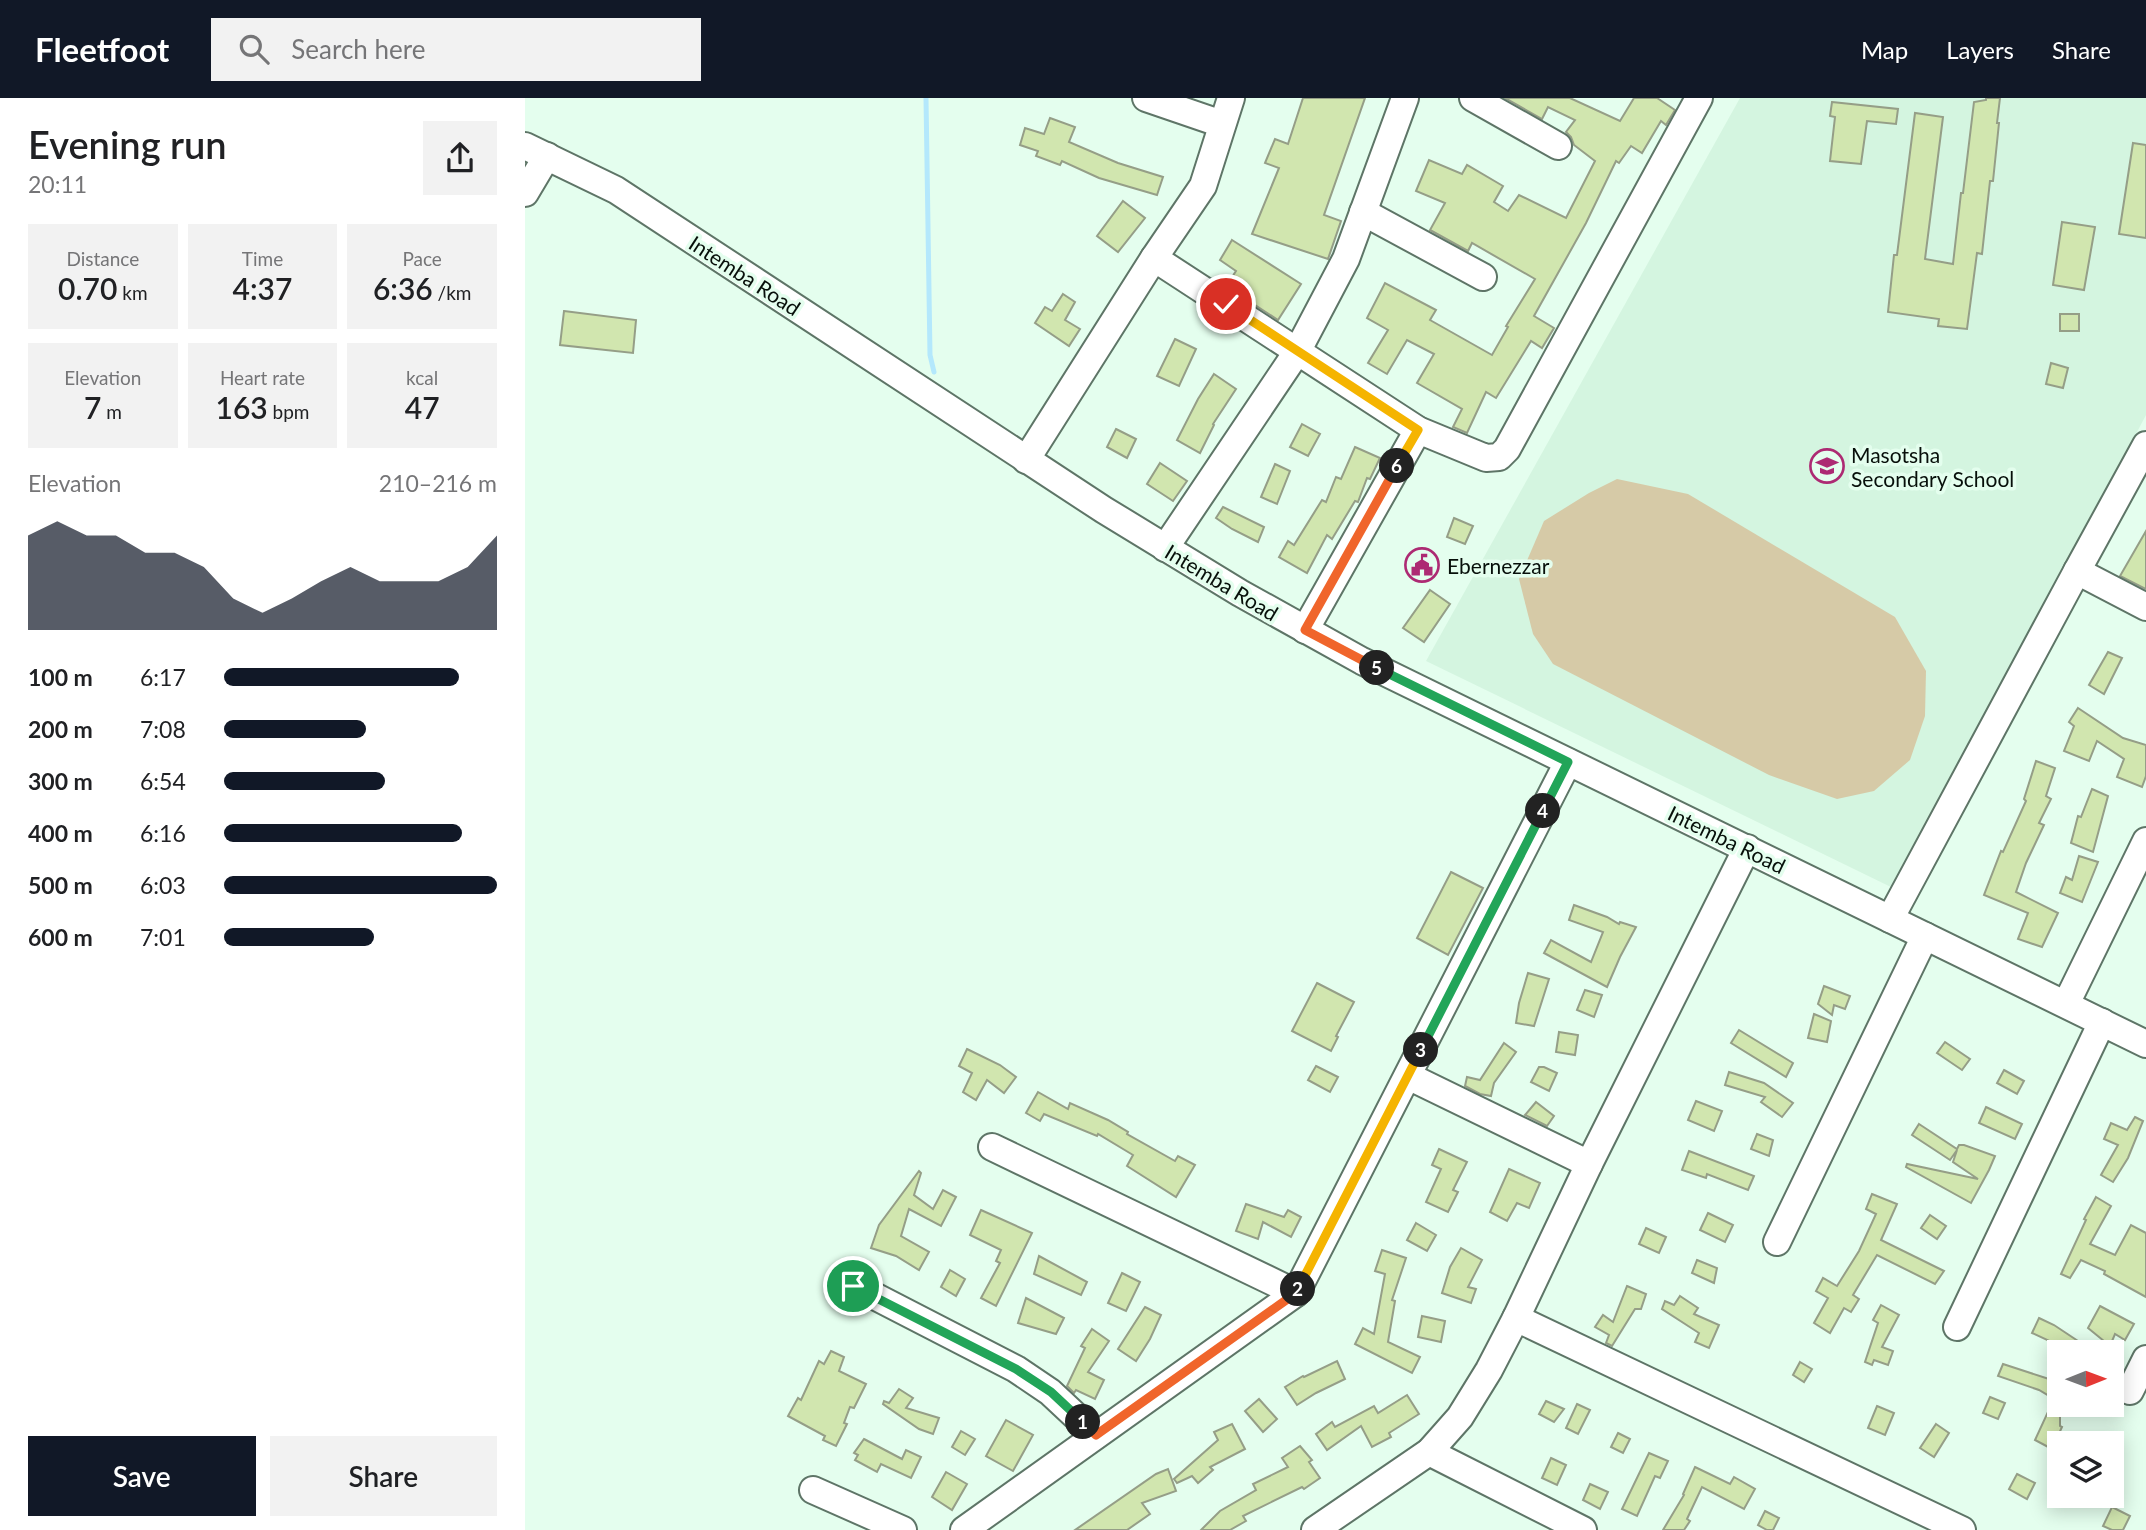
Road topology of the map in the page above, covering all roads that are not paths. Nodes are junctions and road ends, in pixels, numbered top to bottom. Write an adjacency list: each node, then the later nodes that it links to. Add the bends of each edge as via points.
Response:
1 (1146, 98): 6 (street)
2 (1231, 98): 6 (street)
3 (1405, 98): 10 (street)
4 (1473, 98): 7 (street)
5 (1699, 98): 14 (street, via 1507,449 1499,457 1486,458)
6 (1222, 124): 11 (street, via 1203,186)
7 (1558, 146)
8 (536, 151): 9 (street); 16 (street, Intemba Road, via 616,190)
9 (525, 194)
10 (1363, 212): 12 (street); 13 (street, via 1346,258)
11 (1154, 258): 13 (street); 16 (street)
12 (1483, 277)
13 (1297, 352): 14 (street); 17 (street)
14 (1418, 430): 20 (street)
15 (2146, 445): 18 (street)
16 (1026, 460): 17 (street, Intemba Road)
17 (1165, 548): 20 (street, Intemba Road)
18 (2077, 571): 19 (street); 24 (street)
19 (2146, 607)
20 (1305, 630): 21 (street, Intemba Road)
21 (1568, 762): 23 (street, Intemba Road); 29 (street)
22 (2146, 841): 26 (street)
23 (1747, 849): 24 (street, Intemba Road); 31 (street)
24 (1890, 919): 25 (street, Intemba Road)
25 (1925, 936): 26 (street, Intemba Road); 32 (street)
26 (2066, 1004): 27 (street, Intemba Road)
27 (2102, 1022): 28 (street, Intemba Road); 36 (street)
28 (2146, 1044)
29 (1408, 1076): 31 (street); 34 (street)
30 (992, 1147): 34 (street)
31 (1589, 1164): 35 (street)
32 (1777, 1242)
33 (853, 1286): 39 (street, via 1016,1369 1051,1392)
34 (1296, 1293): 39 (street)
35 (1516, 1318): 40 (street, via 1460,1417); 46 (street)
36 (1957, 1327)
37 (2146, 1359): 38 (street)
38 (2130, 1391)
39 (1096, 1435): 43 (street)
40 (1429, 1452): 44 (street); 45 (street)
41 (813, 1490): 42 (street)
42 (903, 1530)
43 (964, 1530)
44 (1315, 1530)
45 (1583, 1530)
46 (1962, 1530)

